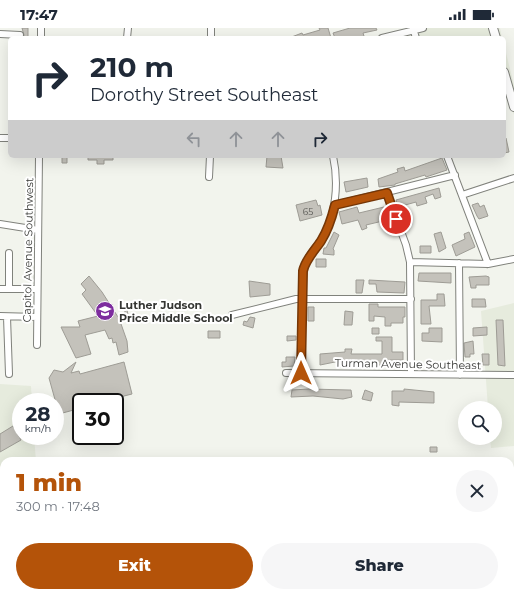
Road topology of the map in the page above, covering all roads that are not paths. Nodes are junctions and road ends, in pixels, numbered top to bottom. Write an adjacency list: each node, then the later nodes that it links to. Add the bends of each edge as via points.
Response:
1 (423, 28): 2 (street)
2 (413, 29): 5 (street)
3 (0, 34): 4 (street)
4 (20, 35)
5 (389, 36)
6 (506, 86): 7 (main road)
7 (513, 103)
8 (39, 158): 19 (street, Capitol Avenue Southwest)
9 (210, 158): 13 (street)
10 (333, 158): 17 (street)
11 (448, 158): 12 (street)
12 (455, 175): 15 (street); 16 (street)
13 (209, 177)
14 (514, 178): 16 (street)
15 (387, 193): 17 (street); 22 (street)
16 (462, 195): 24 (street)
17 (335, 205): 28 (street, via 322,238 304,266)
18 (0, 224): 19 (street)
19 (38, 230): 27 (street, Capitol Avenue Southwest)
20 (9, 253): 26 (street)
21 (514, 259): 24 (street)
22 (410, 262): 23 (street); 29 (street)
23 (459, 263): 24 (street); 38 (street)
24 (488, 264)
25 (0, 289): 26 (street)
26 (9, 289): 27 (street)
27 (38, 289): 32 (street, Capitol Avenue Southwest)
28 (302, 298): 29 (street); 30 (street); 35 (street)
29 (411, 299): 37 (street)
30 (232, 315)
31 (3, 316): 32 (street); 36 (street)
32 (37, 317): 33 (street, Capitol Avenue Southwest)
33 (37, 345)
34 (286, 373): 35 (street, Turman Avenue Southeast)
35 (301, 373): 37 (street, Turman Avenue Southeast)
36 (8, 374)
37 (410, 374): 38 (street, Turman Avenue Southeast)
38 (460, 375): 39 (street, Turman Avenue Southeast)
39 (514, 375)

